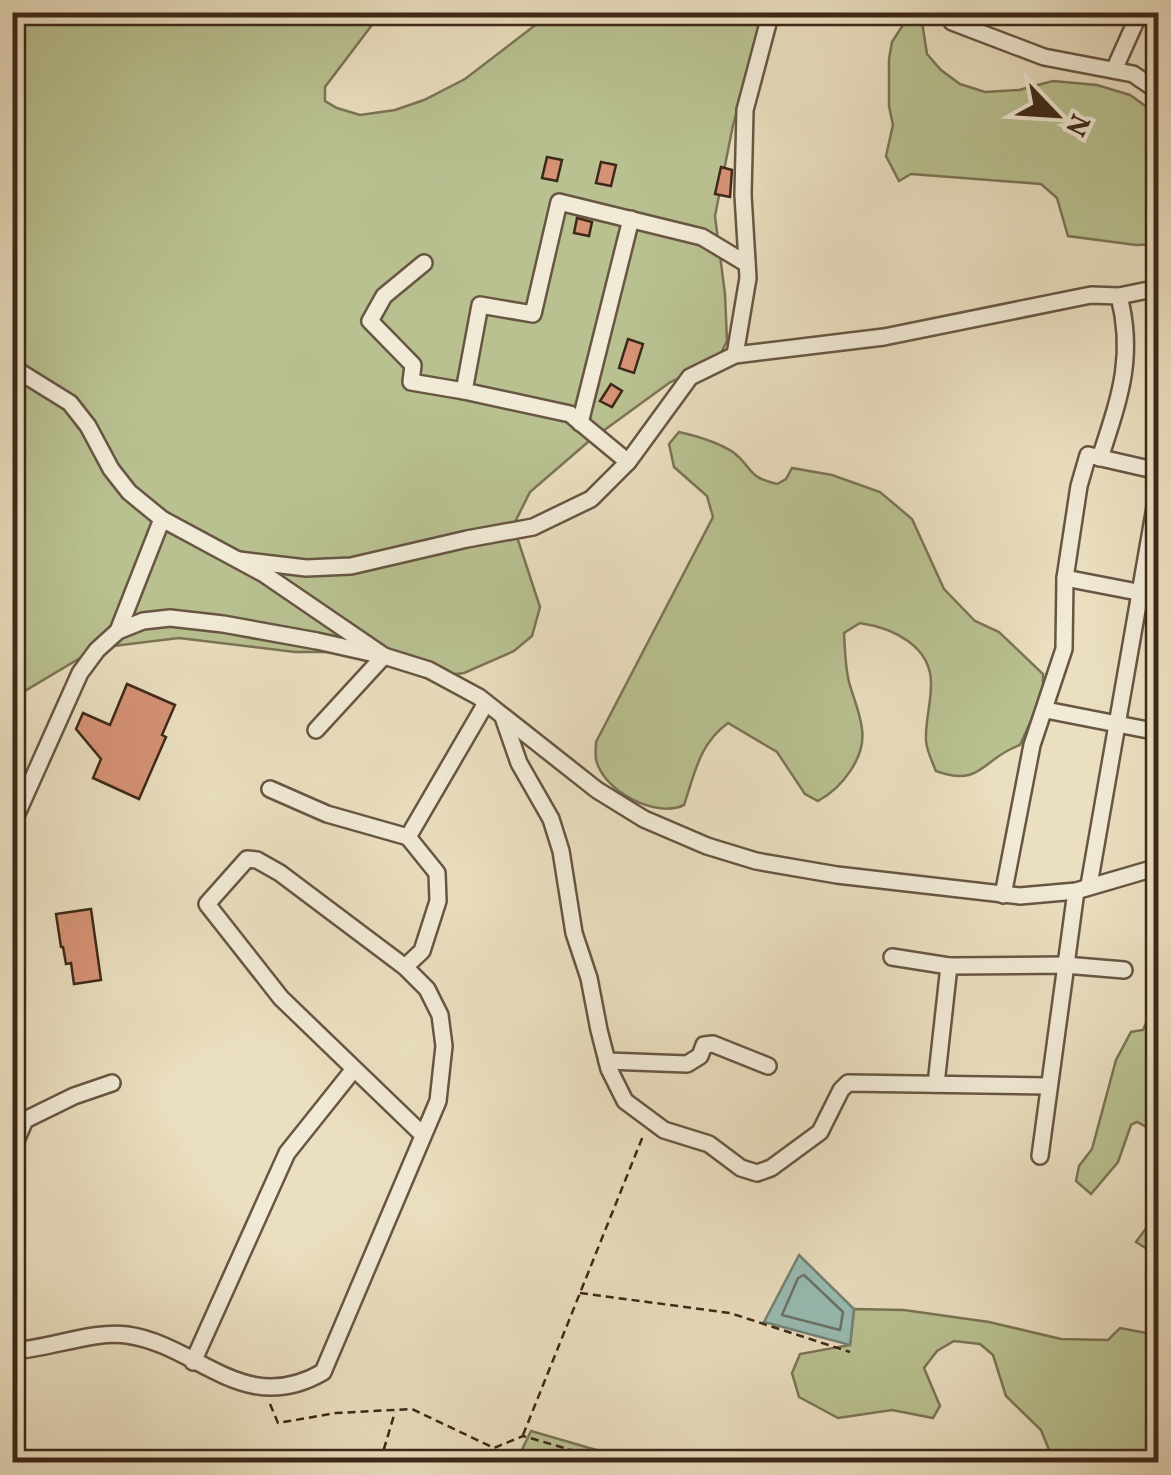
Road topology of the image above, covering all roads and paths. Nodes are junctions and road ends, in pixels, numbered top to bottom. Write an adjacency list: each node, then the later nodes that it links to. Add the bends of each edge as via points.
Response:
1 (771, 12): 8 (street, via 744,110)
2 (956, 12): 4 (street, via 952,22 1044,57)
3 (1140, 12): 4 (street)
4 (1114, 70): 5 (street)
5 (1158, 91)
6 (631, 219): 8 (street, via 702,237); 13 (street, via 558,202 533,314 480,305); 14 (street)
7 (424, 263): 13 (street, via 384,296 370,321 413,365 411,382)
8 (747, 264): 11 (street)
9 (1158, 288): 10 (street)
10 (1119, 296): 11 (street, via 1090,295 884,336); 15 (street, via 1127,326 1124,381)
11 (734, 355): 16 (street, via 690,377)
12 (12, 367): 19 (street, via 70,403 129,492)
13 (464, 391): 14 (street, via 570,414)
14 (580, 423): 16 (street)
15 (1100, 458): 17 (street); 21 (street, via 1088,455)
16 (628, 462): 20 (street, via 591,499 533,527 350,566)
17 (1158, 471)
18 (1158, 490): 22 (street)
19 (162, 519): 20 (street); 24 (street)
20 (240, 560): 25 (street)
21 (1065, 578): 22 (street); 27 (street, via 1064,649)
22 (1139, 592): 23 (street); 29 (street)
23 (1158, 596)
24 (118, 631): 25 (street, via 170,618); 33 (street, via 80,672)
25 (384, 656): 26 (street, via 455,682); 30 (street)
26 (486, 703): 28 (street); 34 (street)
27 (1046, 710): 29 (street); 37 (street, via 1032,745)
28 (502, 714): 37 (street, via 597,790 708,846 837,874); 43 (street, via 561,850)
29 (1116, 724): 31 (street); 36 (street)
30 (316, 730)
31 (1158, 732)
32 (270, 789): 34 (street)
33 (12, 824)
34 (408, 837): 41 (street, via 437,873 438,901 422,951)
35 (1158, 867): 36 (street)
36 (1082, 888): 37 (street); 40 (street)
37 (1003, 895)
38 (892, 957): 39 (street)
39 (949, 966): 40 (street); 47 (street)
40 (1065, 966): 42 (street); 48 (street)
41 (405, 967): 45 (street, via 257,860 247,859 207,904 281,998); 50 (street, via 440,1016 444,1046 438,1101)
42 (1124, 970)
43 (607, 1062): 44 (street, via 687,1064 713,1044); 49 (street, via 624,1101)
44 (768, 1066)
45 (354, 1068): 50 (street); 56 (street, via 286,1153)
46 (112, 1082): 51 (street, via 24,1120)
47 (936, 1084): 48 (street); 49 (street, via 848,1083 820,1132 757,1173 709,1144)
48 (1048, 1086): 52 (street)
49 (649, 1121): 53 (path)
50 (423, 1135): 57 (street, via 322,1372 303,1384)
51 (12, 1150)
52 (1040, 1156)
53 (580, 1293): 55 (path, via 730,1313); 59 (path)
54 (12, 1351): 56 (street, via 126,1334)
55 (850, 1352)
56 (193, 1362): 57 (street)
57 (263, 1389): 58 (path, via 278,1422)
58 (396, 1411): 59 (path, via 412,1409 494,1448); 60 (path)
59 (523, 1436): 61 (path)
60 (380, 1462)
61 (613, 1462)

